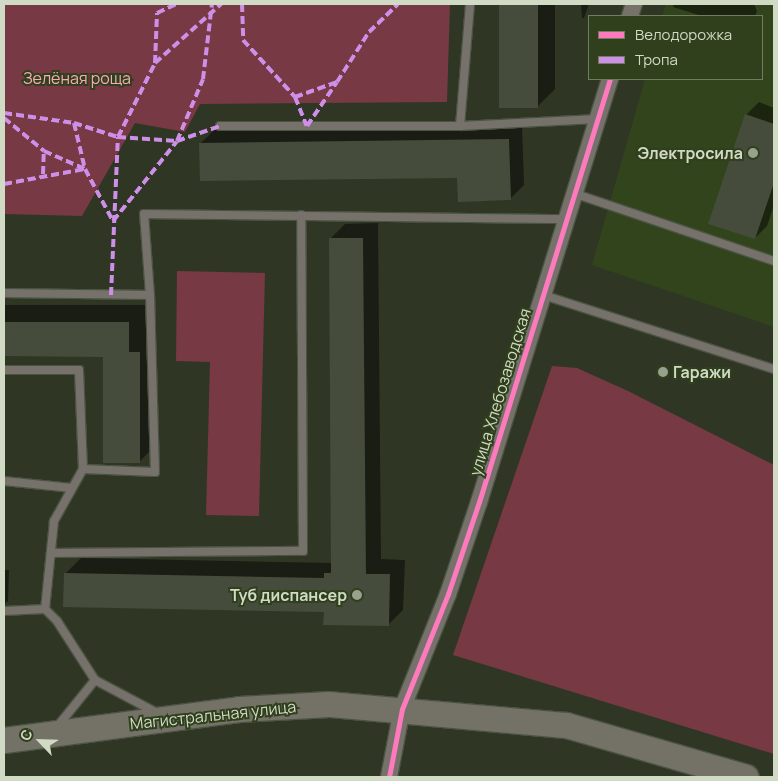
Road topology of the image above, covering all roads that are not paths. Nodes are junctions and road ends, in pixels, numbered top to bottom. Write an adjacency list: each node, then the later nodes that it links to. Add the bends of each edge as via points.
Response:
1 (470, 4): 5 (lane)
2 (610, 80): 3 (street, улица Хлебозаводская)
3 (598, 119): 5 (lane); 6 (street, улица Хлебозаводская)
4 (220, 126): 5 (lane)
5 (460, 126)
6 (576, 194): 8 (street, улица Хлебозаводская); 9 (lane)
7 (301, 215): 8 (lane); 11 (lane, via 144,214); 18 (lane, via 303,551)
8 (568, 218): 12 (street, улица Хлебозаводская)
9 (774, 261)
10 (4, 292): 11 (lane)
11 (150, 295): 15 (lane, via 155,472)
12 (543, 295): 13 (lane); 22 (street, улица Хлебозаводская, via 448,594)
13 (774, 369)
14 (4, 370): 15 (lane, via 79,370)
15 (83, 469): 17 (lane)
16 (4, 481): 17 (lane)
17 (72, 488): 18 (lane, via 54,521)
18 (52, 554): 19 (lane)
19 (45, 609): 20 (lane); 21 (lane, via 58,621)
20 (4, 611)
21 (95, 680): 23 (lane); 24 (lane)
22 (402, 708): 23 (main road, Магистральная улица, via 329,704 240,709); 26 (street, улица Хлебозаводская); 27 (main road, Магистральная улица, via 566,725)
23 (169, 719): 24 (main road, Магистральная улица)
24 (51, 734): 25 (main road, Магистральная улица)
25 (4, 740)
26 (389, 777)
27 (746, 777)

